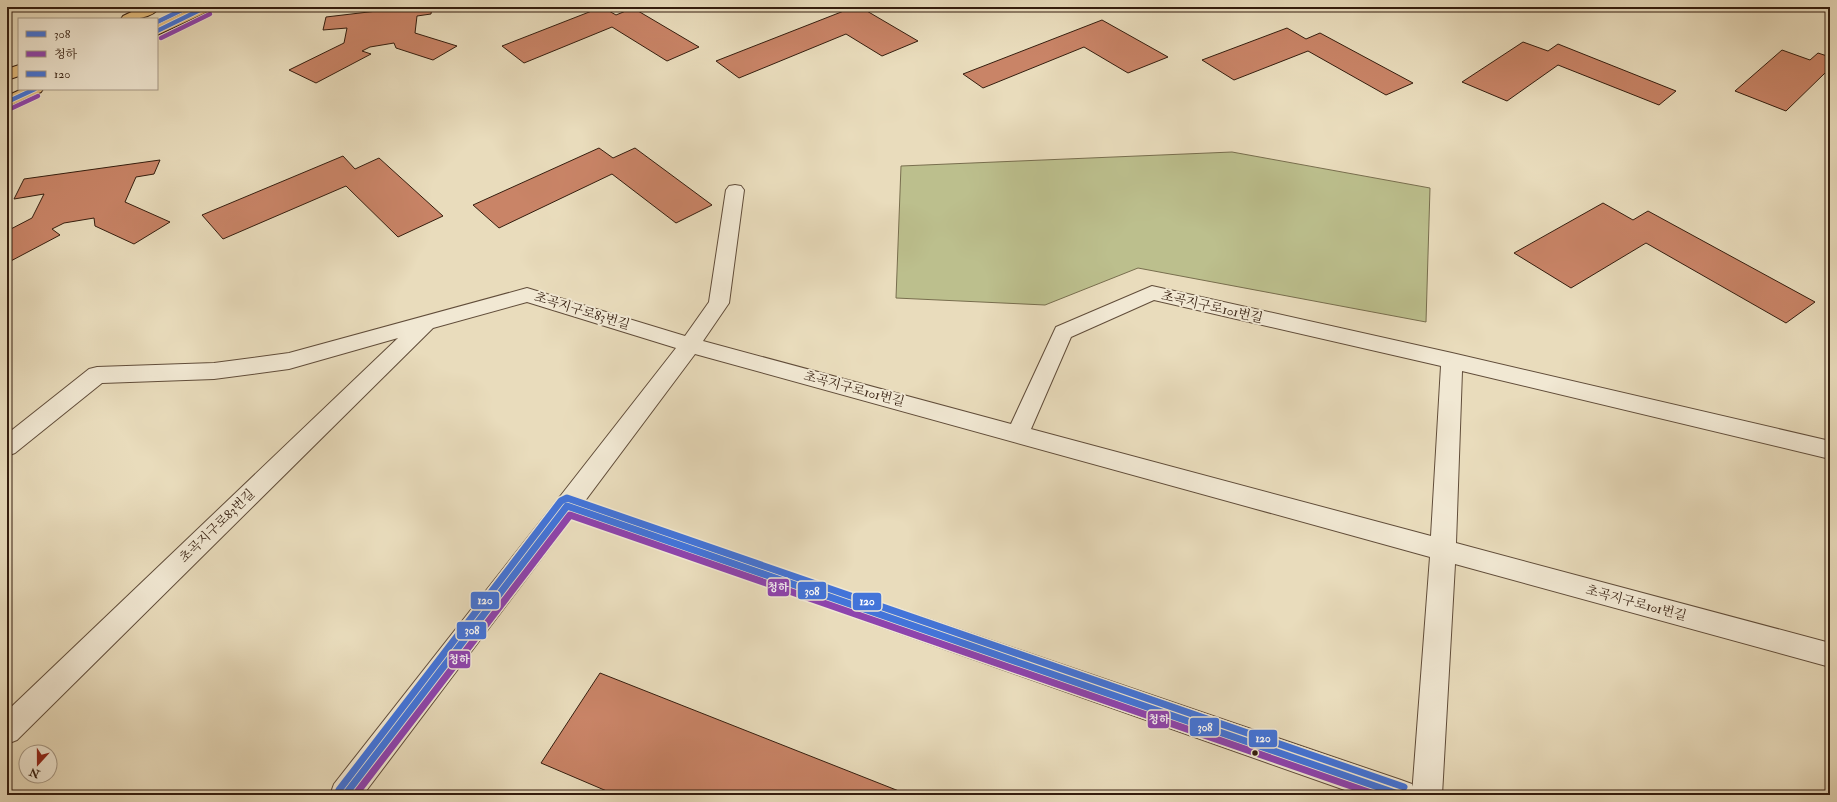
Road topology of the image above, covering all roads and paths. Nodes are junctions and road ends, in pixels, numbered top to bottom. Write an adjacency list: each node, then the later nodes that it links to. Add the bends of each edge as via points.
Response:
1 (153, 7): 3 (main road)
2 (206, 7): 4 (main road)
3 (130, 18)
4 (158, 31)
5 (18, 70): 6 (main road)
6 (7, 76)
7 (33, 90): 8 (main road)
8 (7, 102)
9 (735, 190): 11 (street, via 719,302)
10 (426, 322): 11 (street, 초곡지구로83번길, via 527,295); 14 (street, 초곡지구로83번길, via 289,361 214,371 98,375); 19 (street, 초곡지구로83번길)
11 (690, 344): 13 (street, 초곡지구로101번길); 16 (street)
12 (1452, 361): 13 (street, 초곡지구로101번길, via 1152,293 1063,332); 15 (street, 초곡지구로101번길); 17 (street)
13 (1018, 434): 17 (street, 초곡지구로101번길)
14 (7, 447)
15 (1830, 450)
16 (567, 506): 20 (street); 21 (street)
17 (1443, 550): 18 (street, 초곡지구로101번길); 22 (street)
18 (1830, 655)
19 (7, 730)
20 (344, 795)
21 (1401, 795)
22 (1427, 795)

